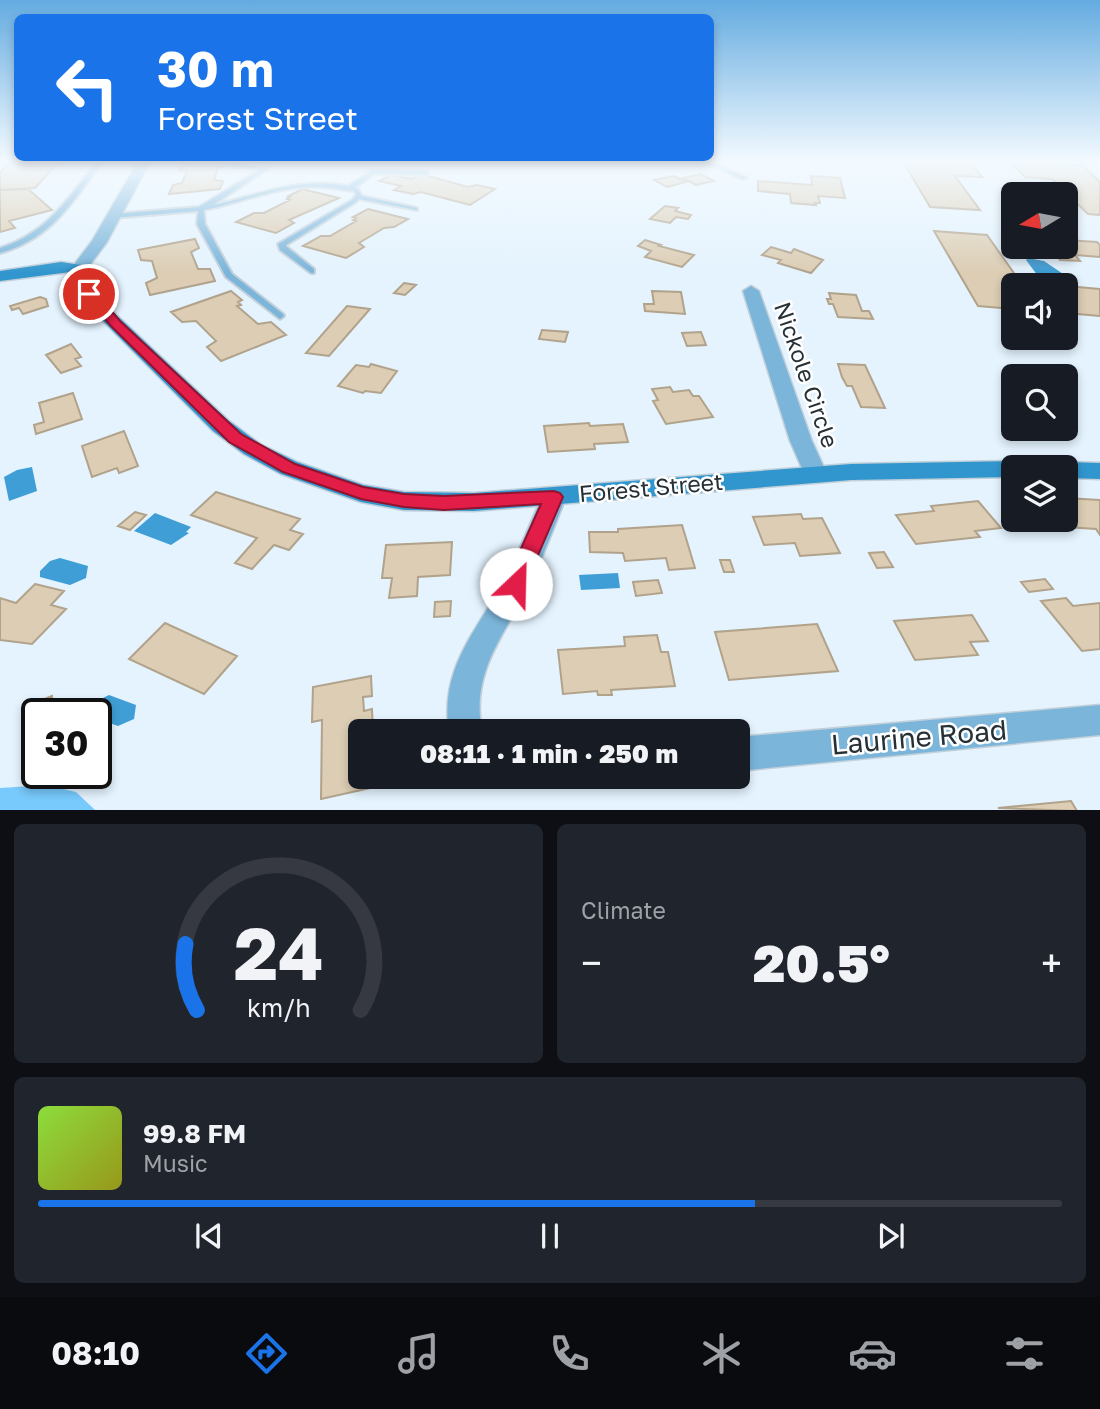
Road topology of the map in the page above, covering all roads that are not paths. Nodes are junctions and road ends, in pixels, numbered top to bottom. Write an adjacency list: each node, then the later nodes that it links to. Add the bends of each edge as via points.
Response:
1 (71, 198): 10 (lane, via 44,231)
2 (123, 198): 9 (street)
3 (219, 198): 7 (lane)
4 (242, 198): 7 (lane)
5 (358, 198): 12 (lane, via 282,244)
6 (363, 198): 8 (lane)
7 (201, 209): 9 (lane); 15 (lane, via 201,224 229,275)
8 (415, 209)
9 (113, 216): 11 (street)
10 (0, 251)
11 (78, 270): 13 (street, via 61,267); 20 (street, Forest Street, via 102,310 221,426 289,468 361,493 404,501)
12 (311, 271)
13 (0, 276)
14 (751, 290): 19 (street, Nickole Circle)
15 (280, 316)
16 (1001, 469): 19 (street, Forest Street)
17 (1078, 470): 18 (street)
18 (1100, 471)
19 (815, 474): 20 (street, Forest Street)
20 (554, 497): 21 (street, via 516,584 468,674)
21 (464, 719)
22 (1100, 720): 23 (street, Laurine Road)
23 (750, 753)

